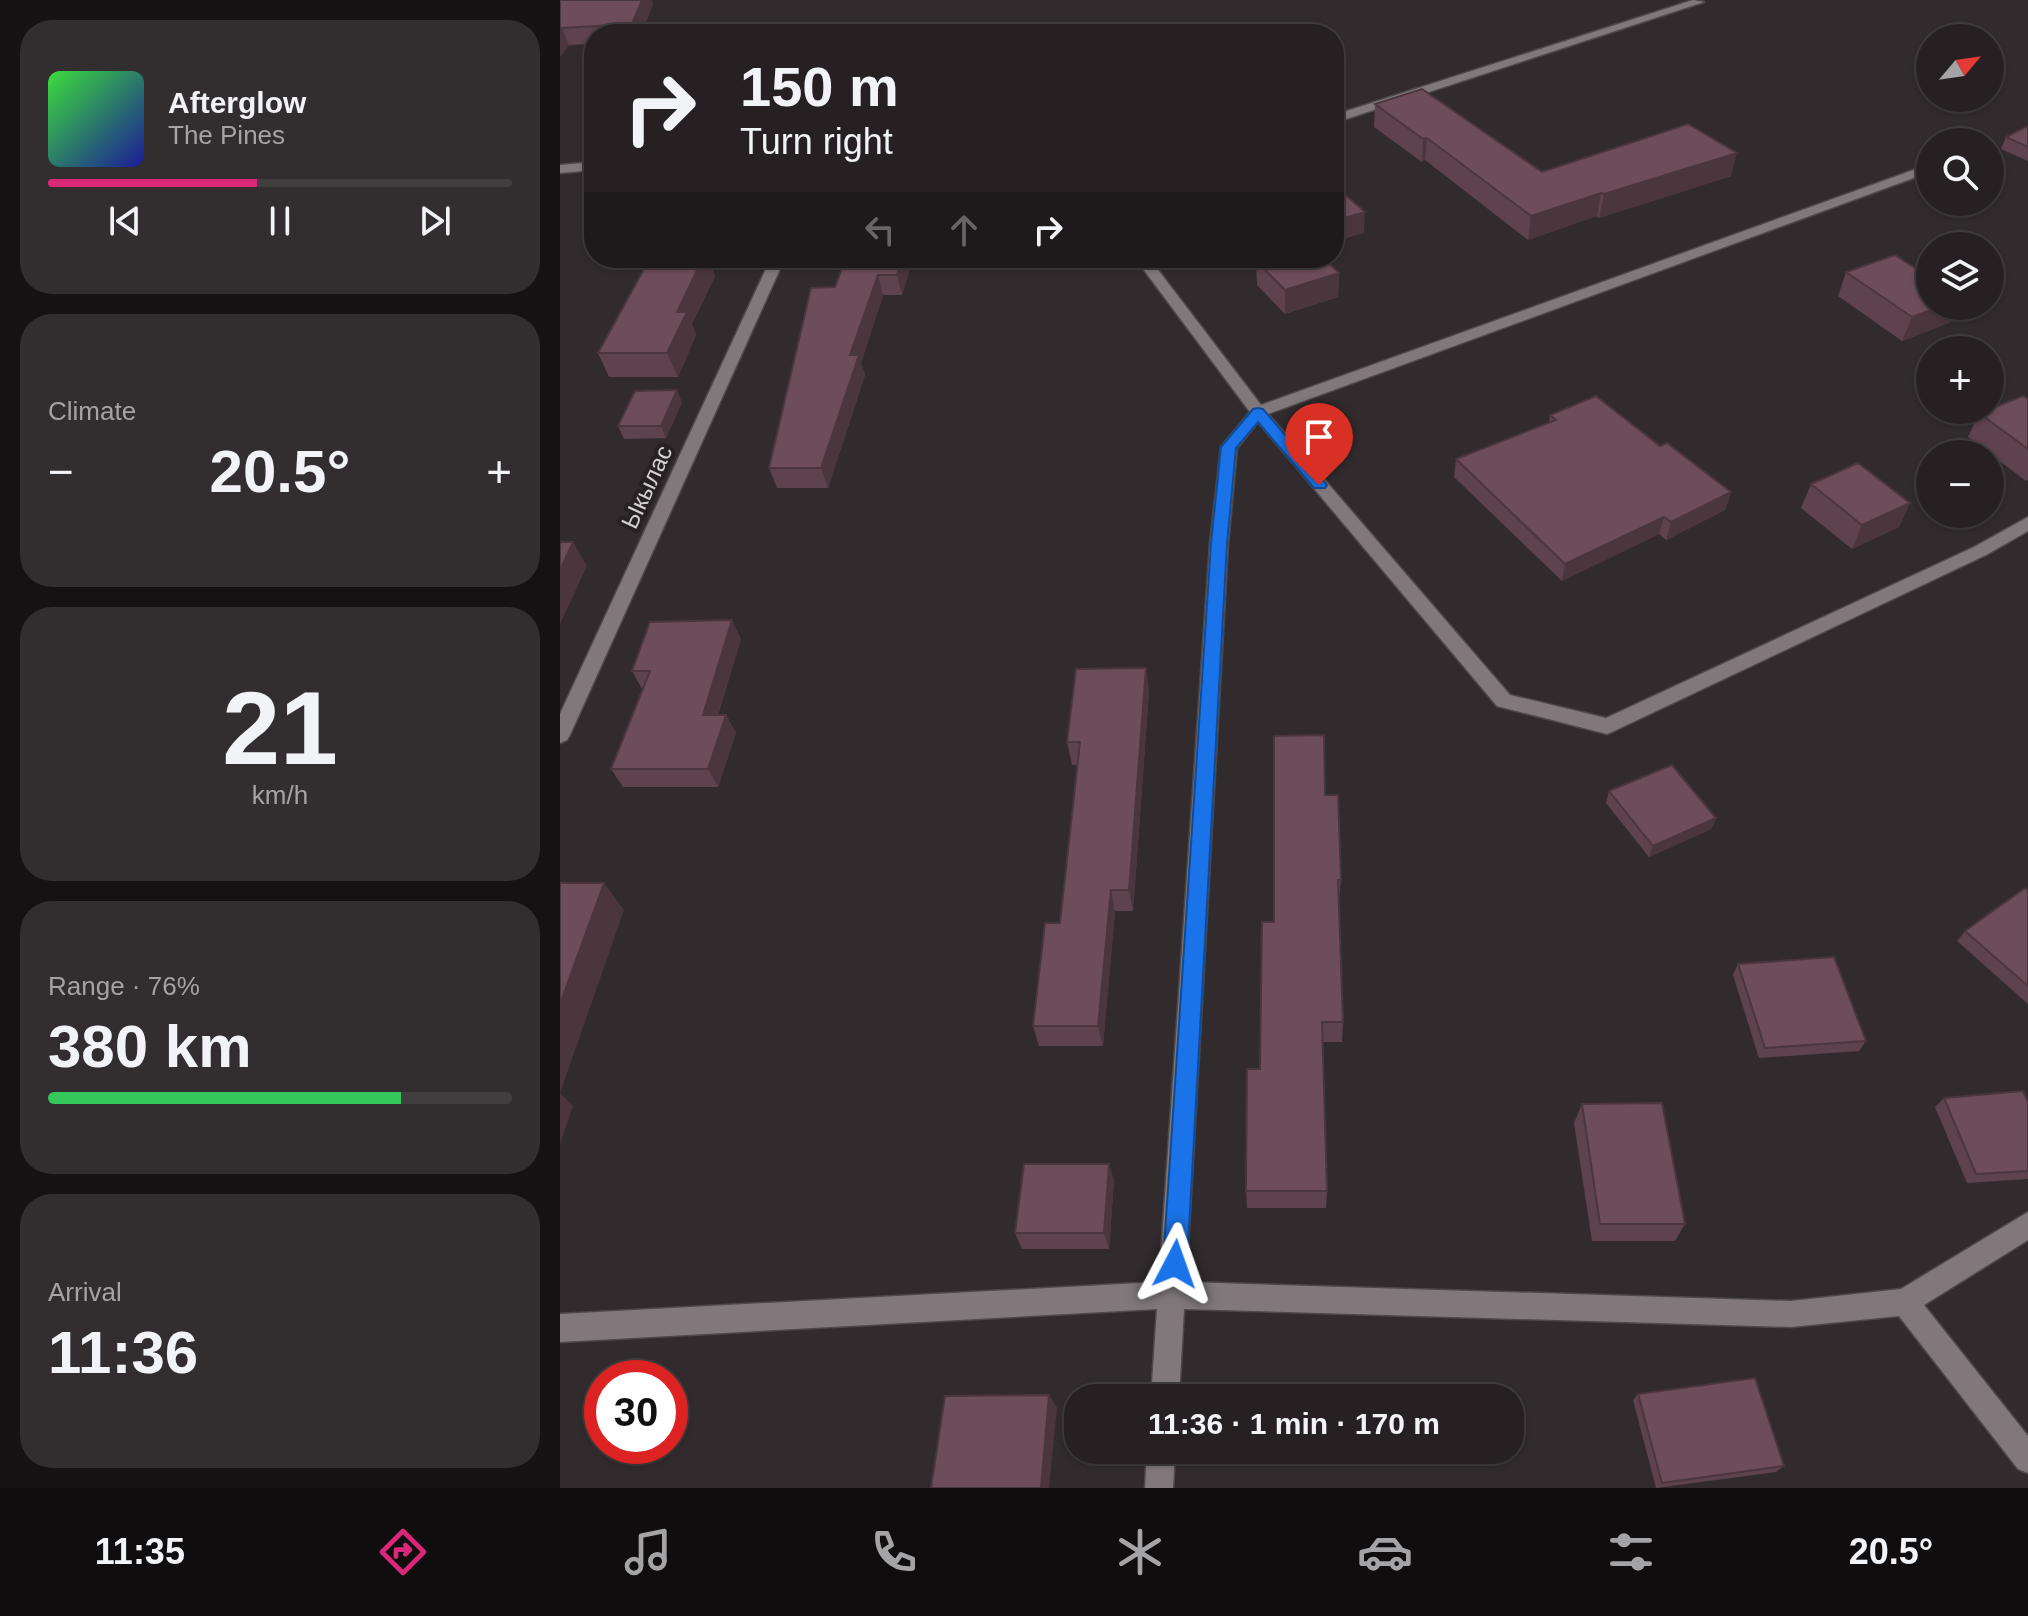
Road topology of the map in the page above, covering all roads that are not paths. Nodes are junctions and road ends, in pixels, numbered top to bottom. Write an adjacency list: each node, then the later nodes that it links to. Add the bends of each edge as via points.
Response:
1 (1698, 2): 2 (street)
2 (1344, 116)
3 (584, 167): 4 (street)
4 (560, 169)
5 (1916, 173): 8 (street)
6 (773, 268): 10 (street, Ыкылас)
7 (1150, 268): 8 (street)
8 (1258, 412): 9 (street, via 1504,701 1607,726 1980,551); 12 (street, via 1229,447 1219,544)
9 (2028, 523)
10 (560, 735)
11 (2028, 1225): 13 (street)
12 (1173, 1295): 13 (street, via 1791,1314); 14 (street); 15 (street)
13 (1905, 1302): 16 (street)
14 (560, 1328)
15 (1166, 1384)
16 (2028, 1459)
17 (1160, 1464): 18 (street)
18 (1159, 1488)

